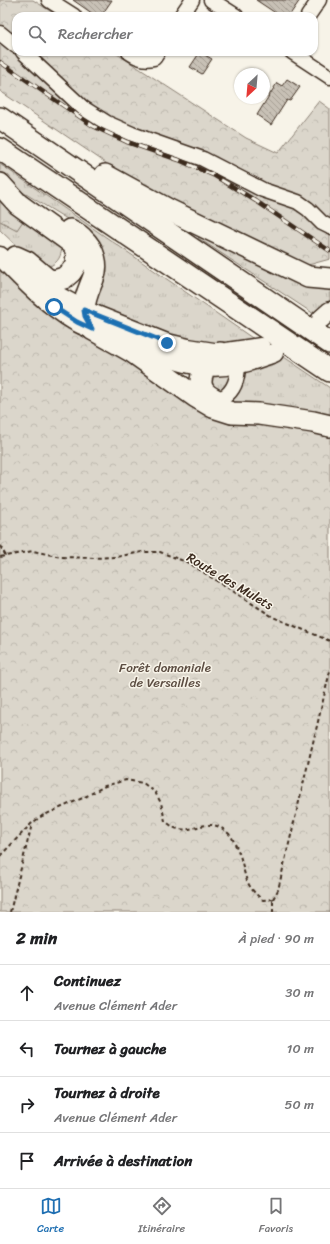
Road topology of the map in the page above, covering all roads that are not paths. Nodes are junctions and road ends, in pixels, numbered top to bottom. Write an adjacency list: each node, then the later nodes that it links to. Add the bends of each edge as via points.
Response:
1 (50, 0): 5 (street)
2 (192, 0): 6 (street)
3 (211, 0): 7 (street)
4 (319, 0): 8 (street)
5 (68, 12)
6 (184, 12)
7 (230, 12)
8 (311, 12)
9 (0, 34): 10 (street)
10 (12, 43)
11 (27, 56): 20 (street, via 84,108 107,123 203,159 263,190 298,202)
12 (135, 56): 13 (street, via 146,60)
13 (155, 56)
14 (298, 56): 15 (street)
15 (330, 77)
16 (0, 118): 18 (highway)
17 (0, 149): 29 (highway)
18 (60, 160): 23 (highway, via 86,164 169,210 308,277); 25 (highway)
19 (2, 186): 22 (highway, via 18,204 73,244 77,253 76,264 71,272 64,278 54,281 46,278 27,262); 24 (highway, via 83,238 92,250 96,263)
20 (330, 227)
21 (0, 241): 22 (main road)
22 (8, 256): 24 (main road, via 60,297); 26 (main road, via 36,291 54,307)
23 (330, 279)
24 (84, 310): 26 (main road); 27 (main road, via 167,343 188,348)
25 (328, 324)
26 (92, 329): 27 (main road, via 184,363); 31 (highway, via 131,351 196,398 213,407 232,413)
27 (212, 360): 28 (main road); 28 (main road, via 269,350); 30 (highway, via 201,378 201,386 206,395)
28 (238, 364): 30 (street, via 238,375 233,388 224,397)
29 (330, 371)
30 (215, 399): 31 (highway)
31 (259, 414): 32 (highway)
32 (330, 426)

